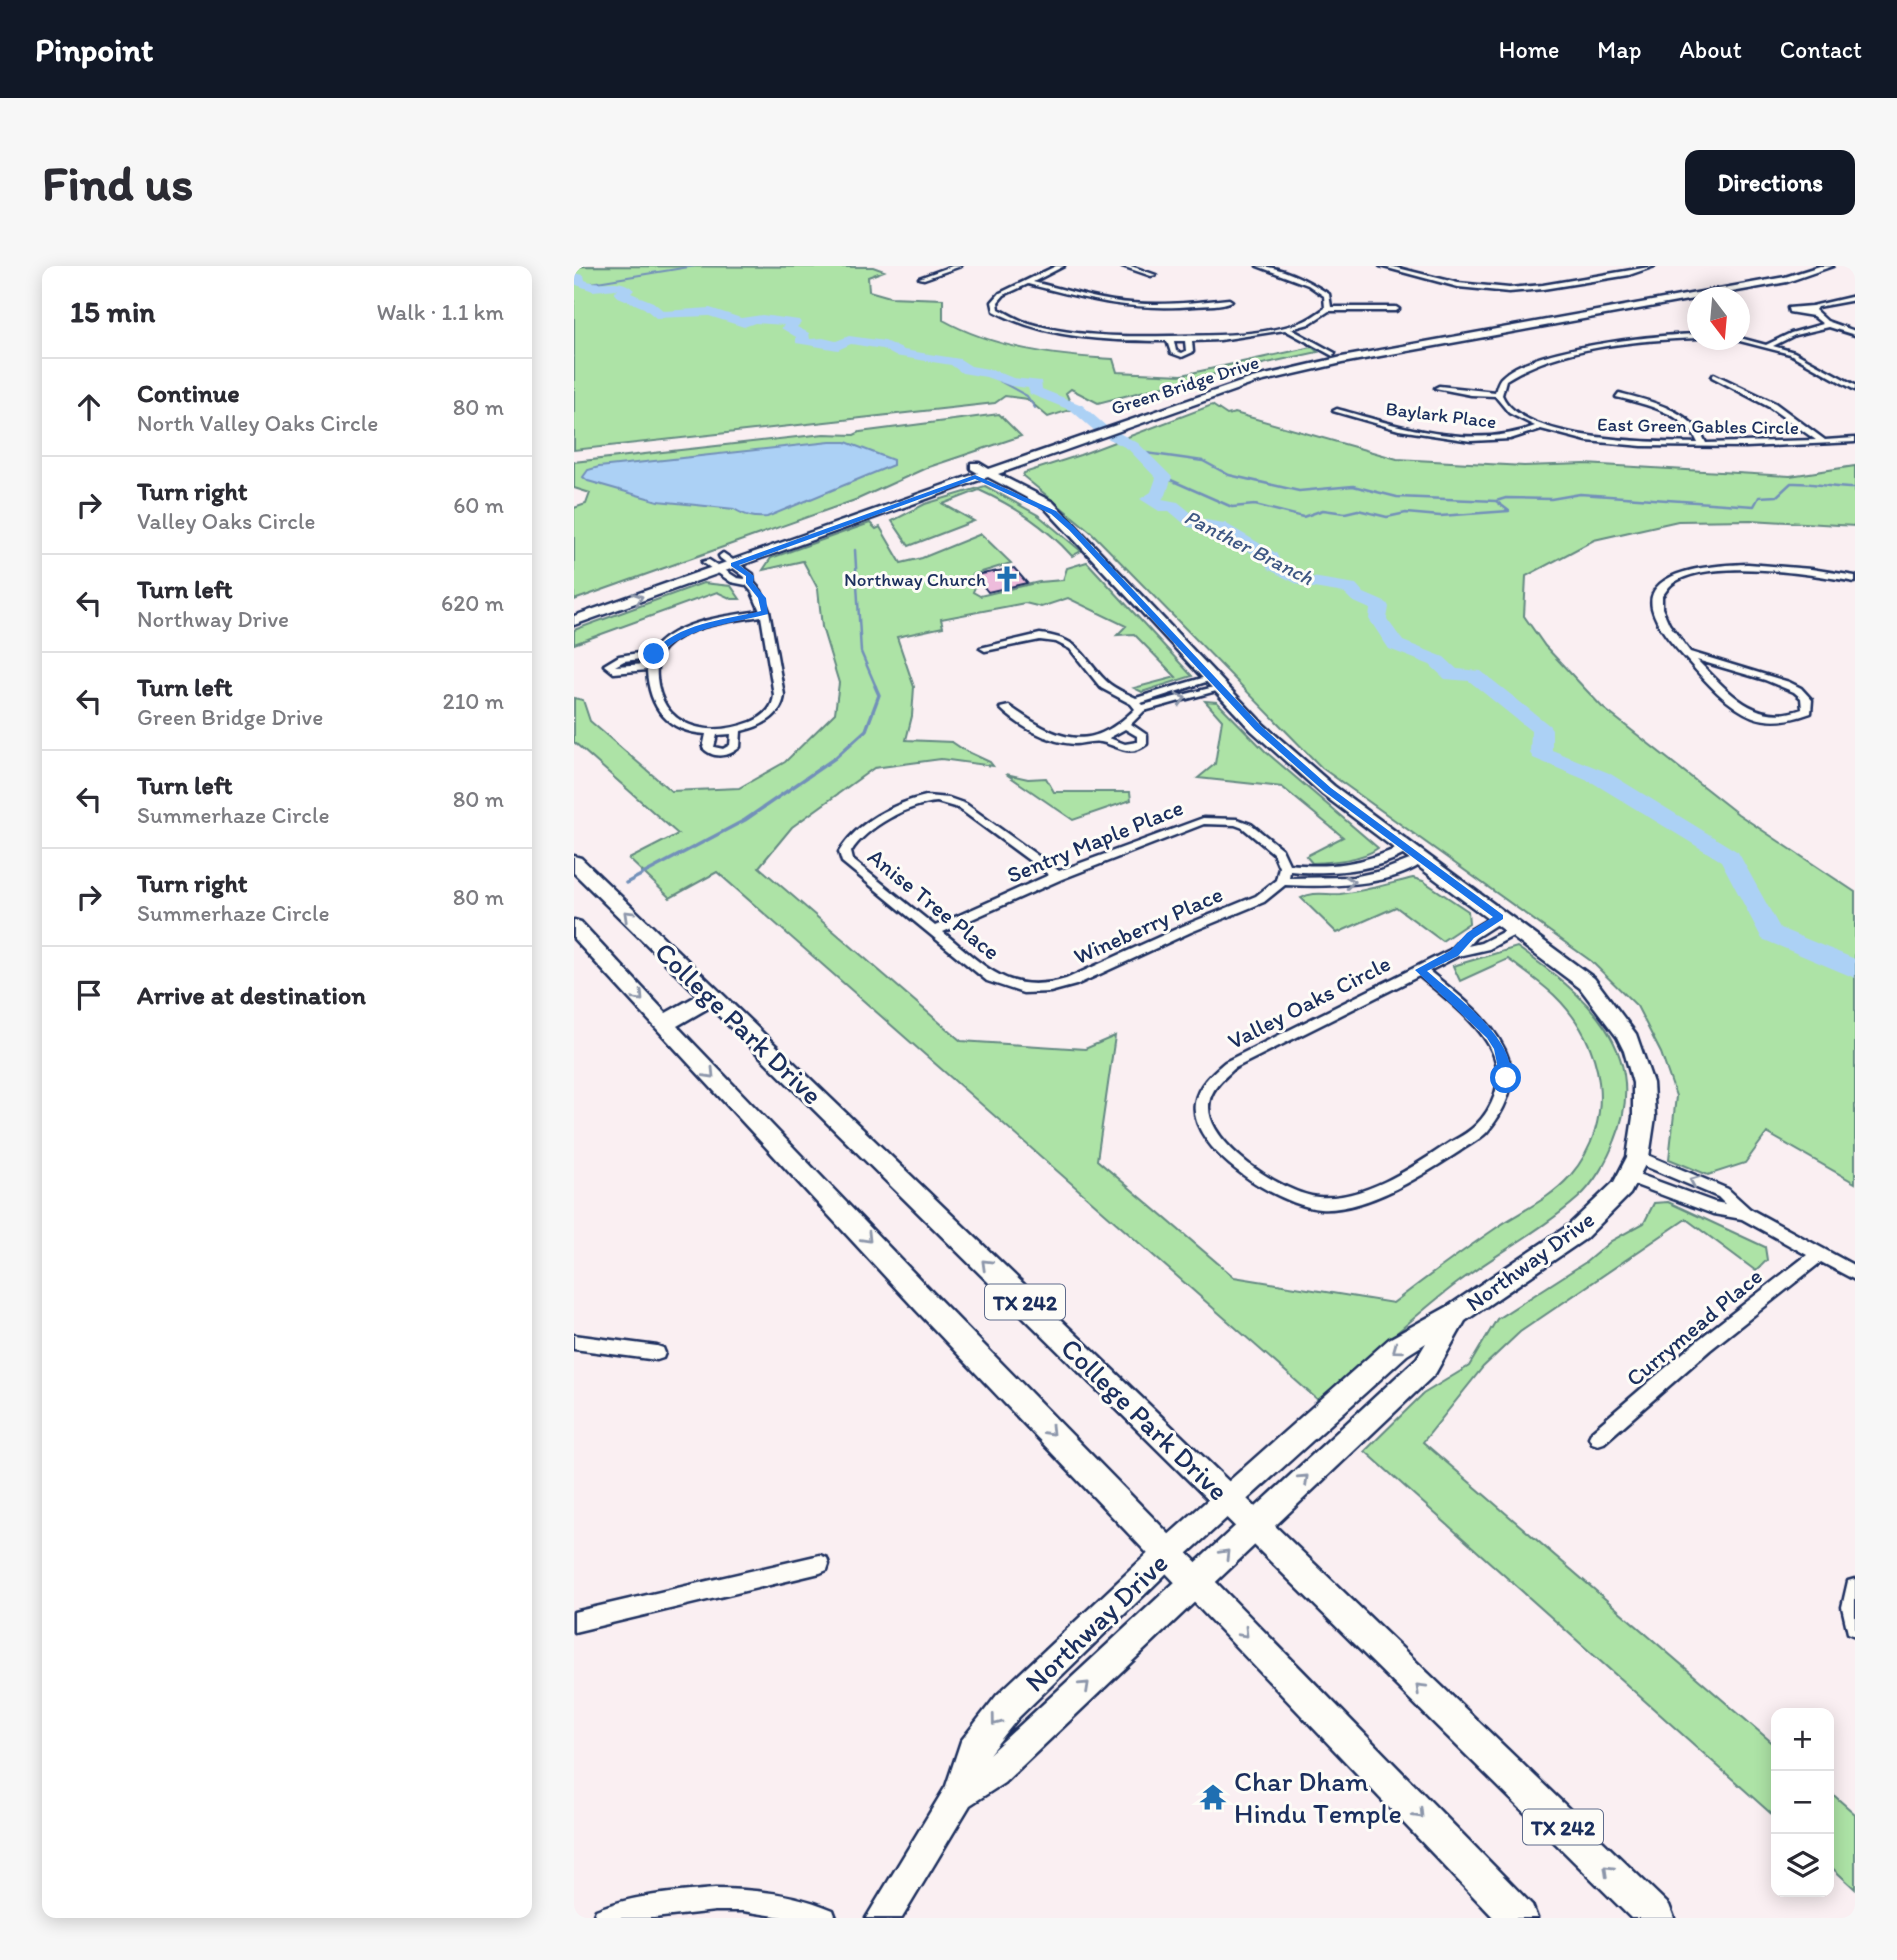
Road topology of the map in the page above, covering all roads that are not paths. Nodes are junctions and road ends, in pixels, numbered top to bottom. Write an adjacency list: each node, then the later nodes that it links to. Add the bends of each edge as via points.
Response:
1 (958, 266): 10 (street)
2 (1061, 266): 11 (street)
3 (1125, 266): 9 (street)
4 (1260, 266): 14 (street, via 1316,286 1326,295)
5 (1383, 266): 6 (street, via 1490,292 1544,287)
6 (1652, 266)
7 (1807, 266): 24 (main road, Green Bridge Drive)
8 (1829, 266): 26 (main road, Green Bridge Drive, via 1787,279 1342,360)
9 (1153, 275)
10 (922, 278)
11 (1027, 282): 13 (street, via 1127,305); 20 (street, via 999,297 995,305 999,313 1016,322 1071,333)
12 (1855, 298): 16 (street, via 1813,311)
13 (1229, 302)
14 (1328, 309): 15 (street); 17 (street, via 1316,320)
15 (1396, 310)
16 (1831, 324): 18 (street); 23 (street)
17 (1288, 330): 21 (street); 24 (street)
18 (1855, 333)
19 (1687, 336): 29 (street, via 1649,338 1529,362 1503,377)
20 (1170, 338): 21 (street); 21 (street, via 1173,352 1182,355 1190,352)
21 (1188, 338)
22 (1750, 342): 23 (street)
23 (1768, 346): 28 (street, via 1800,356)
24 (1333, 354): 26 (main road, via 1335,358); 32 (main road, Green Bridge Drive, via 1241,375)
25 (1714, 376): 35 (street, via 1785,413)
26 (1252, 381): 32 (main road, Green Bridge Drive)
27 (1439, 388): 29 (street)
28 (1855, 388)
29 (1499, 394): 33 (street, East Green Gables Circle, via 1514,413)
30 (1619, 395): 36 (street, via 1669,412 1696,430)
31 (1337, 411): 33 (street, Baylark Place, via 1405,429 1483,439 1510,438)
32 (1138, 415): 37 (main road, Green Bridge Drive, via 1061,448); 37 (main road, Green Bridge Drive, via 1047,442)
33 (1542, 426): 36 (street, East Green Gables Circle, via 1600,441)
34 (1855, 440): 35 (street, East Green Gables Circle)
35 (1824, 443): 36 (street, East Green Gables Circle)
36 (1703, 445)
37 (979, 472): 38 (main road, Green Bridge Drive); 38 (main road, Green Bridge Drive, via 962,471); 49 (main road, Northway Drive, via 1054,513)
38 (728, 560): 39 (main road, Green Bridge Drive); 40 (main road, Green Bridge Drive); 42 (street, via 750,576)
39 (706, 562): 40 (street); 44 (main road, Green Bridge Drive)
40 (719, 570): 42 (street); 44 (main road, Green Bridge Drive, one-way to 40)
41 (1855, 579): 47 (street, via 1774,567 1727,568 1677,577 1661,588 1655,603 1665,628)
42 (749, 583): 43 (street, via 762,598)
43 (765, 613): 46 (street, via 689,631); 53 (street, via 779,702 760,721)
44 (575, 617)
45 (985, 648): 50 (street, via 1040,637 1058,639 1073,647 1105,686)
46 (654, 654): 48 (street); 48 (street, via 622,658 609,665 614,670)
47 (1687, 654): 47 (street, via 1786,684 1804,693 1807,711 1772,718 1753,713)
48 (652, 667): 54 (street, via 664,713 689,729)
49 (1217, 683): 50 (street); 56 (main road, Northway Drive, via 1328,790)
50 (1138, 706): 52 (street)
51 (1005, 708): 55 (street, via 1050,736 1074,740)
52 (1124, 724): 55 (street); 55 (street, via 1142,735 1142,744 1119,747)
53 (736, 730): 54 (street); 54 (street, via 736,745 724,752 708,748)
54 (712, 732)
55 (1100, 737)
56 (1413, 854): 58 (street, via 1339,869); 60 (street, one-way to 56, via 1363,880 1391,873); 61 (main road, Northway Drive)
57 (574, 862): 68 (main road, College Park Drive / TX 242, one-way to 57)
58 (1285, 867): 59 (street, Sentry Maple Place, via 1278,852 1247,826 1215,820 1192,824); 60 (street)
59 (1058, 876): 64 (street, Sentry Maple Place); 64 (street, Anise Tree Place, via 962,806 933,799 904,804 852,841 845,852 848,862)
60 (1282, 881): 67 (street, Wineberry Place, via 1261,899 1072,982)
61 (1499, 917): 63 (main road, Northway Drive); 65 (street, Valley Oaks Circle)
62 (574, 927): 69 (main road, College Park Drive / TX 242, one-way to 69)
63 (1517, 929): 65 (street, Valley Oaks Circle, via 1485,946); 70 (main road, Northway Drive, via 1587,983 1626,1034 1645,1099)
64 (935, 931): 67 (street, Anise Tree Place, via 992,978)
65 (1454, 953): 66 (street, Valley Oaks Circle)
66 (1420, 970): 66 (street, Valley Oaks Circle, via 1480,1023 1499,1049 1504,1092 1480,1130 1373,1192 1334,1203 1313,1203 1272,1189 1217,1146 1201,1108 1211,1082 1230,1065)
67 (1023, 989)
68 (712, 997): 69 (main road); 79 (main road, College Park Drive / TX 242, one-way to 68)
69 (663, 1024): 81 (main road, College Park Drive / TX 242, one-way to 81)
70 (1638, 1157): 71 (main road, Northway Drive); 72 (street, one-way to 70, via 1723,1193)
71 (1630, 1177): 72 (street, via 1713,1208); 75 (main road, Northway Drive, via 1577,1232)
72 (1745, 1213): 73 (street)
73 (1820, 1254): 74 (street); 78 (street, Currymead Place, via 1704,1345)
74 (1855, 1274)
75 (1456, 1314): 79 (main road, Northway Drive, one-way to 79, via 1398,1347); 80 (main road, Northway Drive, one-way to 75, via 1426,1366)
76 (574, 1342): 77 (street)
77 (657, 1353)
78 (1598, 1437)
79 (1228, 1500): 80 (main road, College Park Drive / TX 242); 81 (main road, Northway Drive)
80 (1254, 1525): 83 (main road, Northway Drive, one-way to 80); 92 (main road, College Park Drive / TX 242, one-way to 80)
81 (1167, 1554): 83 (main road, College Park Drive / TX 242); 87 (main road, Northway Drive, one-way to 87, via 1008,1706 972,1752)
82 (820, 1564): 85 (street)
83 (1196, 1584): 87 (main road, Northway Drive, one-way to 83, via 993,1772); 91 (main road, College Park Drive / TX 242, one-way to 91)
84 (1855, 1587): 86 (street)
85 (574, 1622)
86 (1855, 1626)
87 (959, 1794): 90 (main road, Northway Drive)
88 (604, 1918): 89 (street, via 687,1900 724,1899 769,1901)
89 (825, 1918)
90 (883, 1918)
91 (1519, 1918)
92 (1656, 1918)

